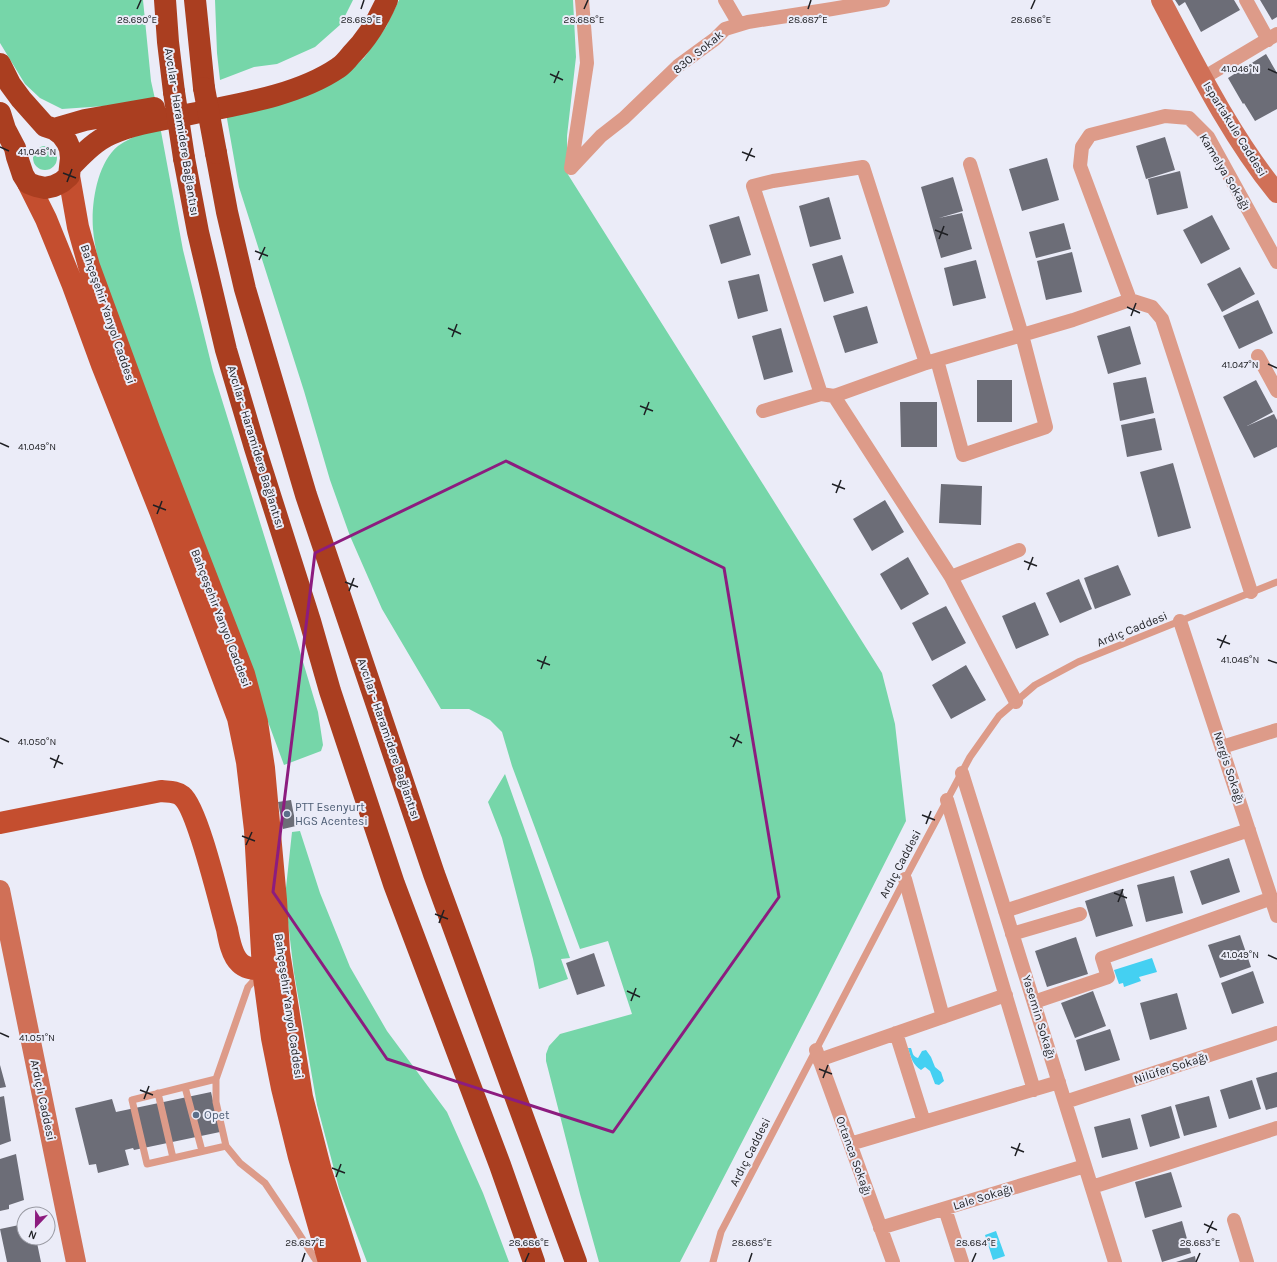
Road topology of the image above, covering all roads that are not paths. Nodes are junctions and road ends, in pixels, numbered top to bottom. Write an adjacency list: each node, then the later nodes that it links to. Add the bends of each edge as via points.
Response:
1 (165, 0): 79 (highway, Avcılar - Haramidere Bağlantısı, bridge, via 174,92 184,158 198,232 226,350 330,691 394,884)
2 (195, 0): 80 (highway, Avcılar - Haramidere Bağlantısı, bridge, via 204,88 227,212 245,289 288,438 434,874)
3 (372, 0): 15 (highway, via 361,22 347,41 311,68 258,87)
4 (387, 0): 18 (highway, via 380,18 362,44 339,68 275,96 158,120 111,134 96,142)
5 (582, 0): 10 (street, 830. Sokak, via 587,63 571,168 601,136 624,118 678,66 725,29)
6 (725, 0): 10 (street)
7 (883, 0): 10 (street, 830. Sokak)
8 (1161, 0): 13 (main road, Ispartakule Caddesi)
9 (1246, 0): 11 (street)
10 (739, 24)
11 (1272, 37): 13 (street)
12 (0, 64): 15 (highway, via 10,84)
13 (1202, 78): 20 (main road, Ispartakule Caddesi, via 1239,139)
14 (0, 113): 16 (highway)
15 (50, 128): 16 (highway, via 36,128); 18 (highway, via 62,135 70,149)
16 (15, 148): 19 (highway, via 16,157)
17 (970, 164): 23 (street)
18 (70, 171): 19 (highway, via 62,182 54,186 45,188); 78 (main road, Bahçeşehir Yanyol Caddesi, via 78,227 89,266 244,674 257,722 264,768 279,952 302,1097 321,1171)
19 (28, 183): 47 (main road, Bahçeşehir Yanyol Caddesi, via 72,283 238,718 248,762)
20 (1276, 190)
21 (1277, 262): 22 (street, Kamelya Sokağı, via 1208,137 1189,118 1165,116 1090,135 1082,147 1080,166)
22 (1130, 300): 23 (street); 32 (street, via 1152,307 1162,319)
23 (1022, 335): 25 (street); 25 (street, via 1046,427 963,455)
24 (1258, 356): 26 (street)
25 (931, 362): 27 (street); 27 (street, via 863,167 753,186)
26 (1277, 391)
27 (828, 395): 28 (street); 30 (street)
28 (763, 411)
29 (1019, 550): 30 (street)
30 (951, 577): 34 (street)
31 (1277, 582): 32 (lane, Ardıç Caddesi)
32 (1251, 592): 33 (lane, Ardıç Caddesi)
33 (1180, 621): 34 (lane, Ardıç Caddesi, via 1078,662 1035,685); 36 (street, Nergis Sokağı)
34 (1016, 702): 37 (lane, Ardıç Caddesi, via 999,716 970,757)
35 (1277, 730): 36 (street)
36 (1222, 748): 40 (street, Nergis Sokağı)
37 (962, 773): 38 (lane, Ardıç Caddesi); 45 (street, Yasemin Sokağı)
38 (947, 800): 42 (lane, Ardıç Caddesi); 52 (street, Yasemin Sokağı)
39 (0, 823): 41 (main road, via 161,791 173,792 182,796 193,814)
40 (1249, 830): 44 (street, Nergis Sokağı); 45 (street)
41 (212, 875): 47 (main road, via 222,890 231,913 237,919 244,921); 51 (main road, via 236,959 246,968)
42 (905, 878): 54 (street); 57 (lane, Ardıç Caddesi)
43 (0, 890): 49 (main road, Ardıçlı Caddesi)
44 (1272, 898): 48 (street, Nergis Sokağı); 53 (street, via 1102,958 1108,977)
45 (1005, 911): 50 (street, Yasemin Sokağı)
46 (1080, 914): 50 (street)
47 (260, 915): 51 (main road, Bahçeşehir Yanyol Caddesi)
48 (1277, 916)
49 (5, 934): 75 (main road, Ardıçlı Caddesi)
50 (1012, 934): 53 (street, Yasemin Sokağı)
51 (263, 970): 58 (lane, via 248,987); 77 (main road, Bahçeşehir Yanyol Caddesi, via 282,1088)
52 (1006, 995): 54 (street); 61 (street, Yasemin Sokağı)
53 (1034, 1002): 59 (street, Yasemin Sokağı)
54 (942, 1017): 55 (street)
55 (896, 1033): 57 (street); 64 (street)
56 (1277, 1033): 63 (street, Nilüfer Sokağı)
57 (817, 1055): 66 (street, Ortanca Sokağı); 81 (lane, Ardıç Caddesi, via 721,1232)
58 (216, 1079): 60 (lane); 67 (lane, via 216,1102)
59 (1059, 1082): 61 (street); 63 (street, Yasemin Sokağı)
60 (185, 1087): 62 (lane); 68 (lane)
61 (1034, 1090): 64 (street)
62 (158, 1093): 69 (lane); 69 (lane, via 132,1100 147,1164)
63 (1065, 1102): 70 (street, Yasemin Sokağı)
64 (924, 1122): 66 (street)
65 (1277, 1128): 71 (street)
66 (850, 1144): 74 (street, Ortanca Sokağı)
67 (226, 1146): 68 (lane); 76 (lane, via 264,1183)
68 (202, 1151): 69 (lane)
69 (173, 1158)
70 (1085, 1166): 71 (street, Yasemin Sokağı); 72 (street, Lale Sokağı)
71 (1092, 1186): 84 (street, Yasemin Sokağı)
72 (945, 1208): 74 (street, Lale Sokağı); 83 (street)
73 (1234, 1220): 85 (street)
74 (880, 1228): 82 (street, Ortanca Sokağı)
75 (76, 1262)
76 (317, 1262)
77 (329, 1262)
78 (350, 1262)
79 (534, 1262)
80 (576, 1262)
81 (713, 1262)
82 (893, 1262)
83 (962, 1262)
84 (1115, 1262)
85 (1247, 1262)

